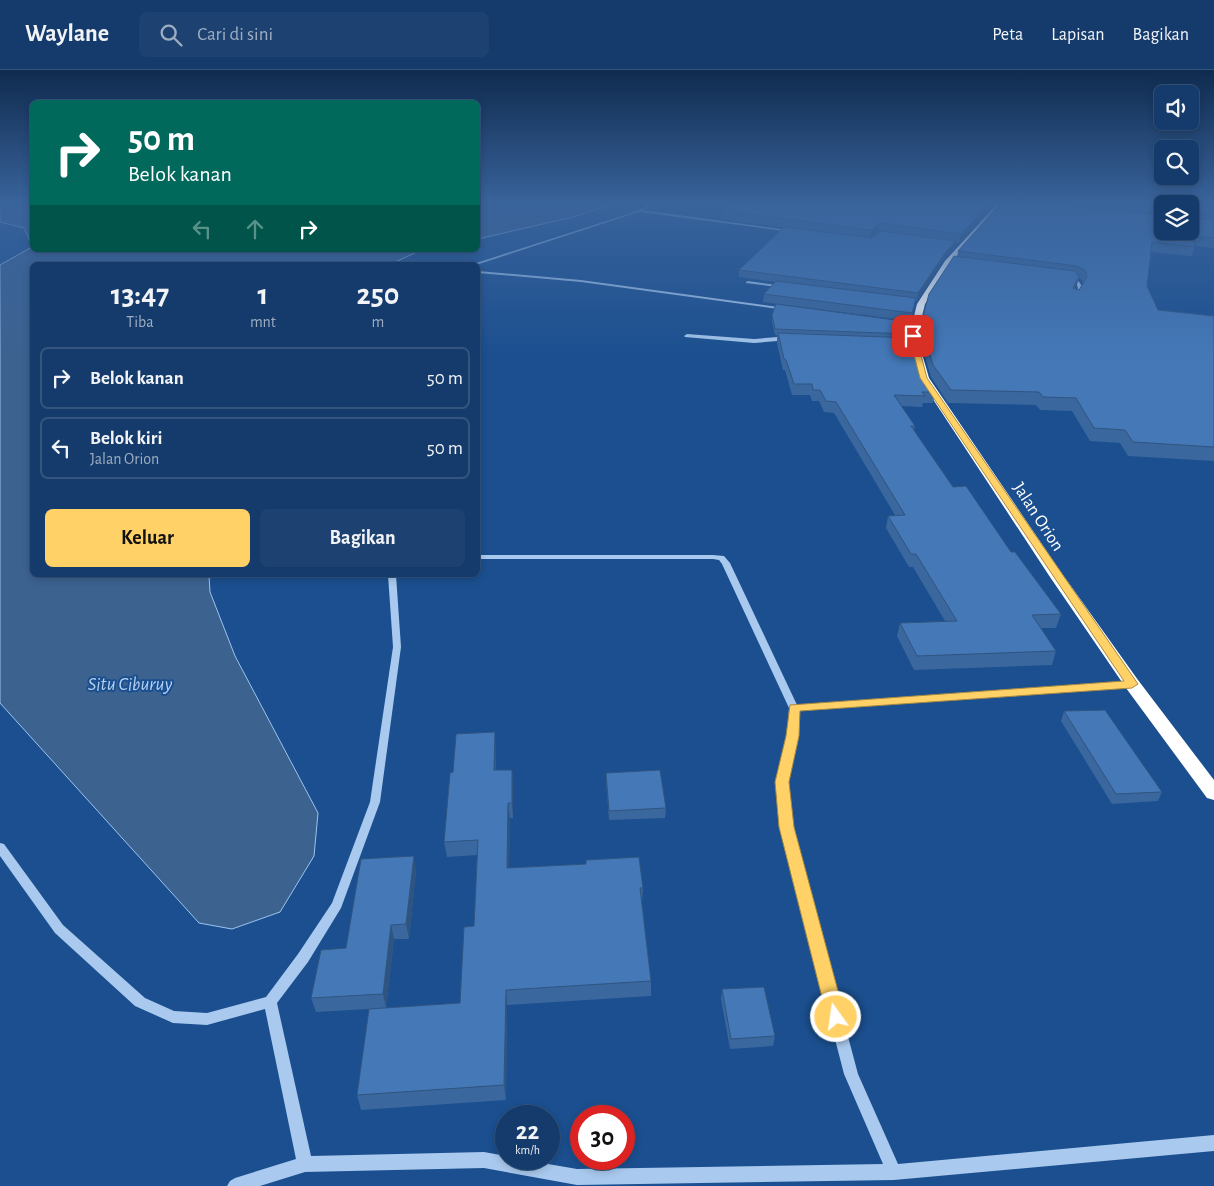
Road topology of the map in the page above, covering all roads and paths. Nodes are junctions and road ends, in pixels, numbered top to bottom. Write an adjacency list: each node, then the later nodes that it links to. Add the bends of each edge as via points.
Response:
1 (506, 254): 3 (street)
2 (956, 254): 14 (highway, Jalan Orion, via 953,263 916,304 909,343 937,400)
3 (480, 262)
4 (480, 272): 9 (street, via 581,281)
5 (1059, 276): 8 (street, via 1079,283 1080,288)
6 (748, 282): 7 (street)
7 (786, 287)
8 (1074, 298)
9 (789, 309)
10 (687, 336): 11 (street, via 754,341)
11 (792, 338)
12 (480, 557): 15 (street, via 721,558)
13 (392, 577): 18 (street, via 397,647 375,802 337,904)
14 (1132, 684): 15 (street); 16 (highway, Jalan Orion)
15 (794, 708): 21 (street, via 792,736 782,782 786,827 851,1074)
16 (1214, 792)
17 (0, 847): 18 (street, via 59,929 140,1002 173,1018 207,1019)
18 (270, 1002): 20 (street)
19 (1214, 1143): 21 (street)
20 (305, 1164): 22 (street, via 484,1160); 23 (street)
21 (894, 1172): 22 (street)
22 (576, 1182)
23 (235, 1186)

